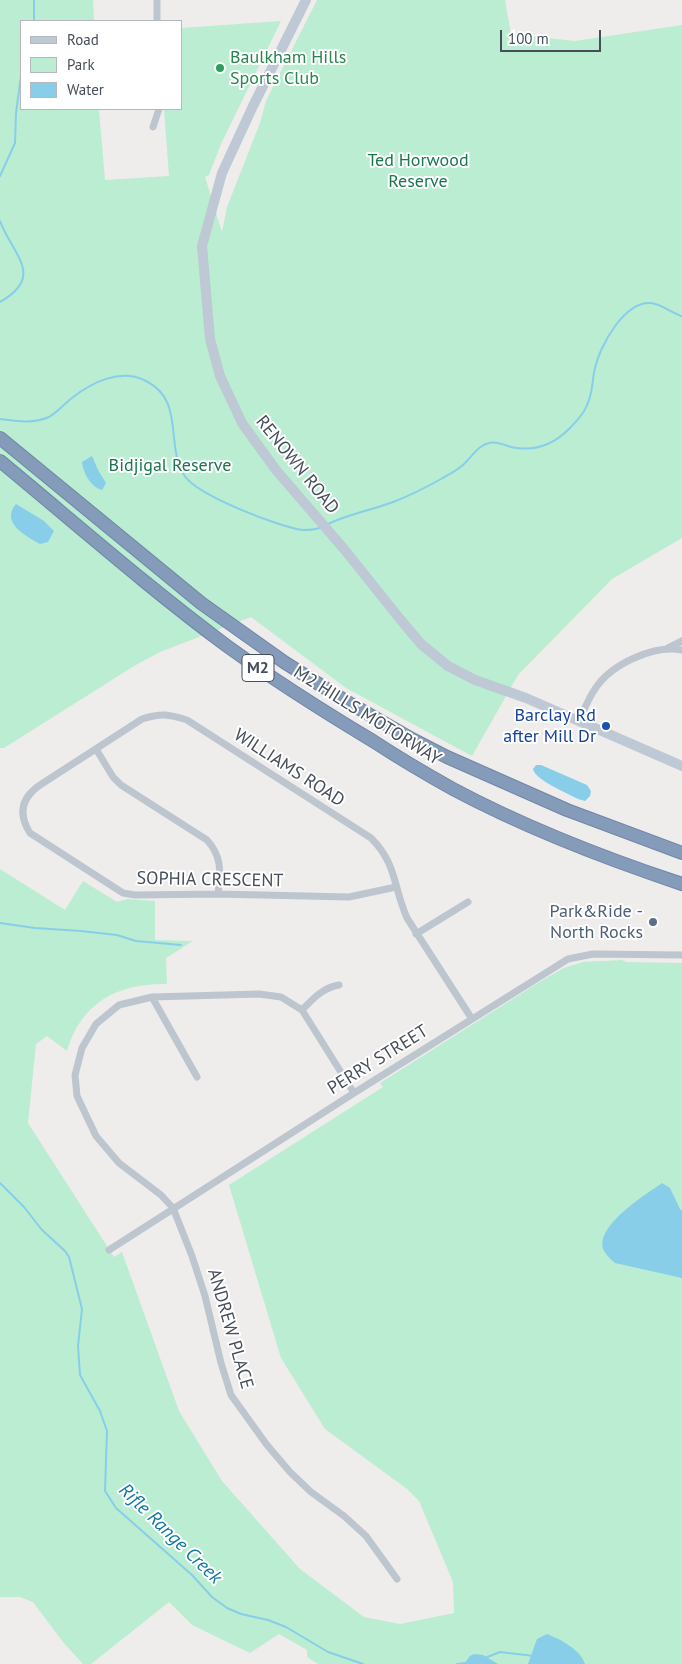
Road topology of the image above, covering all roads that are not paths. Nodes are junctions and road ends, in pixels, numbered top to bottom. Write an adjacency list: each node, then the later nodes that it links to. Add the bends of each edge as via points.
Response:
1 (157, 0): 3 (street)
2 (306, 0): 11 (main road, RENOWN ROAD, via 222,173 202,246 210,338 220,376 242,423 276,470 421,644 448,666 475,680)
3 (157, 20)
4 (159, 110): 5 (street)
5 (153, 127)
6 (0, 438): 15 (highway, M2 HILLS MOTORWAY / M2, via 201,603 352,706 420,744 535,796)
7 (0, 461): 16 (highway, M2 HILLS MOTORWAY / M2, via 194,621 312,705 453,789 496,810 633,868)
8 (682, 641): 9 (street)
9 (667, 648): 10 (street); 11 (street, via 649,652 607,675 595,689)
10 (682, 650)
11 (579, 720): 13 (main road, RENOWN ROAD)
12 (96, 749): 14 (street, WILLIAMS ROAD, via 31,791 24,800); 17 (street, WILLIAMS ROAD, via 142,719 157,714 170,714 186,720 371,838 389,861); 18 (street, via 112,777 121,785 215,848 220,868)
13 (682, 766)
14 (23, 814): 18 (street, SOPHIA CRESCENT, via 30,833 40,841 123,893 150,896)
15 (682, 853)
16 (682, 884)
17 (396, 886): 18 (street, SOPHIA CRESCENT, via 349,897); 20 (street, WILLIAMS ROAD, via 400,903)
18 (218, 894)
19 (468, 902): 20 (street)
20 (416, 934): 25 (street, WILLIAMS ROAD)
21 (682, 955): 25 (street, PERRY STREET, via 592,954 576,957)
22 (339, 985): 24 (street, via 319,993)
23 (152, 997): 24 (street, via 265,994 281,997); 26 (street); 28 (street, via 119,1006 96,1024 82,1048 75,1075 77,1096 96,1136 119,1163 161,1194)
24 (302, 1010): 27 (street)
25 (472, 1018): 27 (street, PERRY STREET)
26 (197, 1077)
27 (354, 1092): 28 (street, PERRY STREET)
28 (173, 1208): 29 (street, PERRY STREET); 30 (street, ANDREW PLACE, via 205,1296 231,1395 290,1472 366,1536)
29 (109, 1250)
30 (397, 1579)

